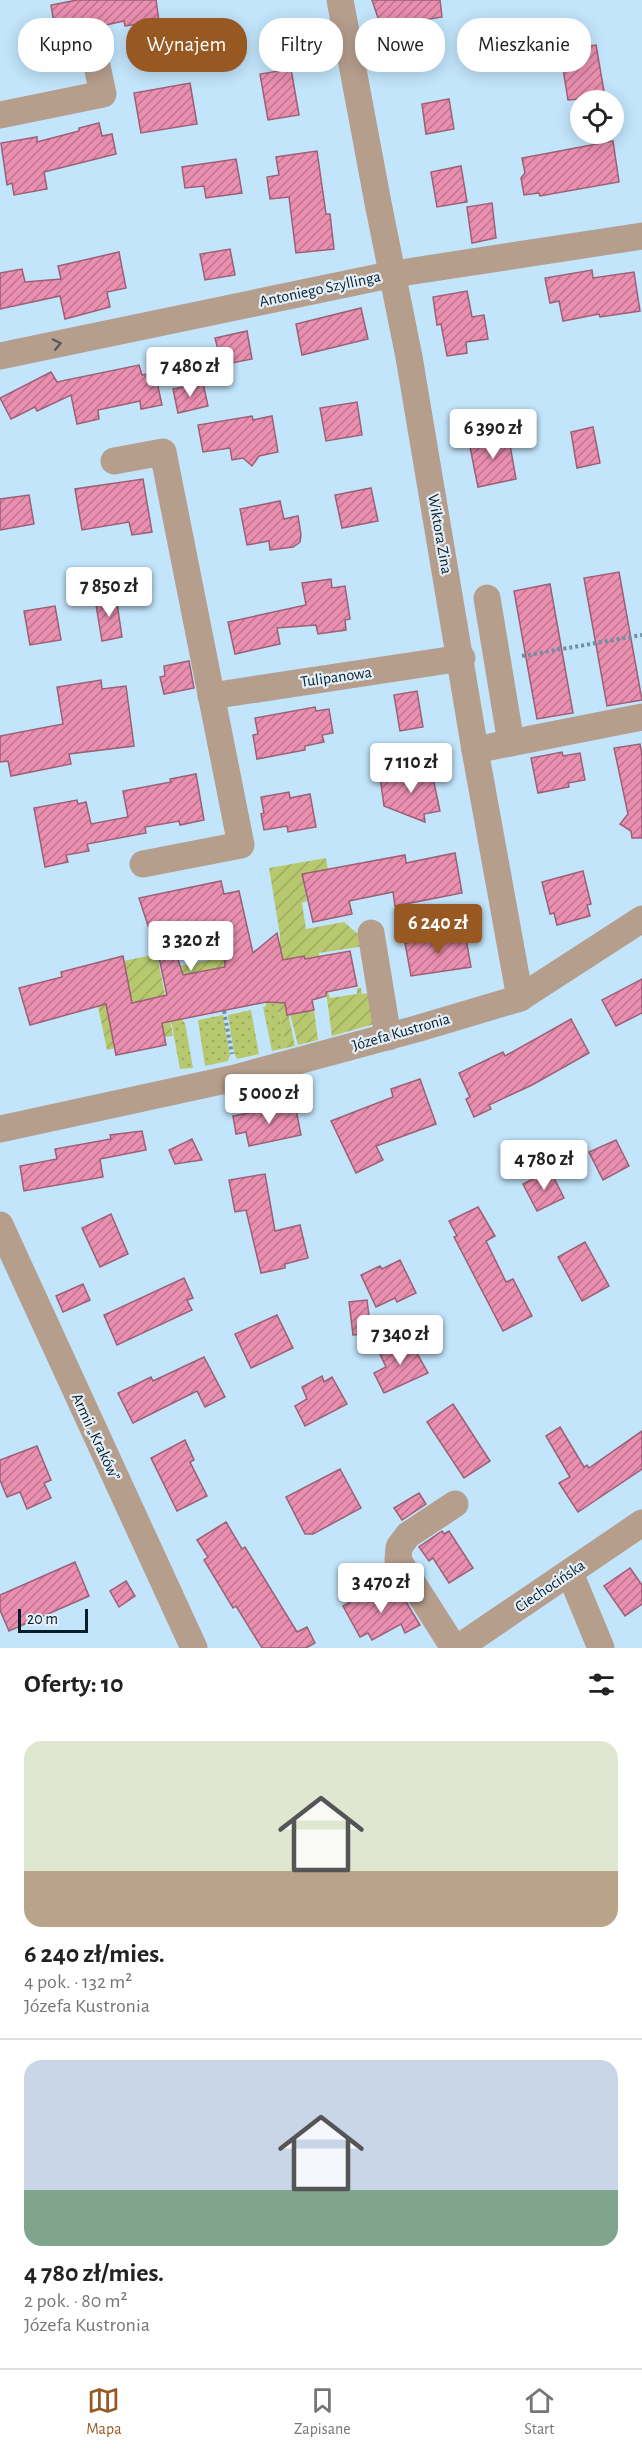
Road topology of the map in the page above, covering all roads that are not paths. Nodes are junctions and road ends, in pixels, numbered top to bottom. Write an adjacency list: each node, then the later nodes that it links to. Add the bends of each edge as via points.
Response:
1 (340, 0): 5 (street, Wiktora Zina)
2 (98, 72): 3 (street, via 103,94)
3 (0, 115)
4 (642, 236): 5 (street, Antoniego Szyllinga)
5 (394, 274): 6 (street, Antoniego Szyllinga, one-way to 5); 9 (street, Wiktora Zina)
6 (0, 356)
7 (114, 461): 10 (street, via 163,452)
8 (487, 598): 12 (street)
9 (462, 658): 10 (street, Tulipanowa); 13 (street, Wiktora Zina)
10 (211, 696): 14 (street, via 241,844)
11 (633, 719): 12 (street)
12 (511, 743): 13 (street)
13 (475, 750): 17 (street, Wiktora Zina)
14 (143, 864)
15 (642, 919): 17 (street, Józefa Kustronia)
16 (371, 933): 18 (street)
17 (520, 998): 18 (street, Józefa Kustronia)
18 (388, 1036): 19 (street, Józefa Kustronia, via 235,1078)
19 (0, 1129)
20 (0, 1225): 24 (street, Armii „Kraków”)
21 (455, 1504): 25 (street, via 408,1535 399,1547 398,1560)
22 (642, 1523): 23 (street, Ciechocińska)
23 (570, 1573): 25 (street, Ciechocińska); 26 (street)
24 (194, 1648)
25 (456, 1648)
26 (601, 1648)

